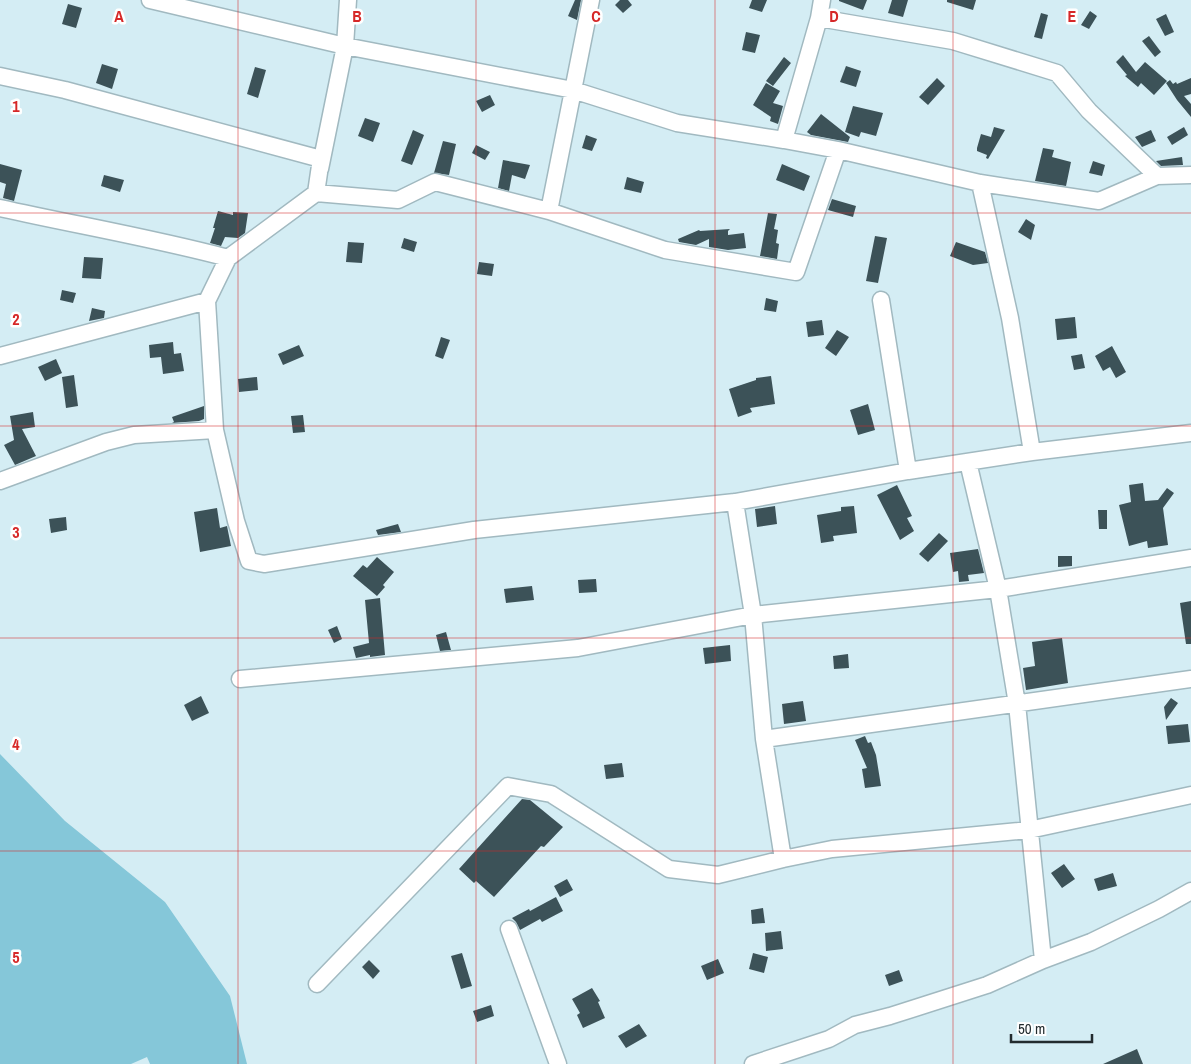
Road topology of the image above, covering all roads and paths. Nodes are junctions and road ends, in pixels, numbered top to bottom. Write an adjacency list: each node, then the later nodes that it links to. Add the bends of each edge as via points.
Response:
1 (150, 0): 6 (street)
2 (348, 0): 6 (street)
3 (591, 0): 8 (street)
4 (822, 0): 5 (street)
5 (819, 18): 9 (street); 12 (street, via 953,41 1057,73 1089,110)
6 (345, 46): 8 (street); 14 (street)
7 (0, 76): 14 (street, via 65,90 321,159)
8 (573, 90): 9 (street, via 677,123); 16 (street)
9 (784, 140): 10 (street)
10 (838, 150): 13 (street); 16 (street, via 796,272 665,250)
11 (1191, 175): 12 (street)
12 (1157, 176): 13 (street, via 1099,201)
13 (980, 183): 23 (street, via 1010,318)
14 (316, 193): 16 (street, via 398,200 435,182); 17 (street)
15 (0, 208): 17 (street)
16 (549, 211)
17 (228, 258): 19 (street)
18 (882, 300): 25 (street)
19 (207, 301): 20 (street); 21 (street)
20 (0, 356)
21 (215, 430): 26 (street, via 134,435); 27 (street, via 236,522 249,561 264,564 474,530)
22 (1191, 433): 23 (street)
23 (1032, 452): 24 (street)
24 (968, 462): 25 (street); 29 (street)
25 (908, 471): 27 (street)
26 (0, 481)
27 (735, 502): 30 (street)
28 (1191, 558): 29 (street)
29 (998, 589): 30 (street); 33 (street)
30 (753, 615): 31 (street, via 578,648); 34 (street)
31 (240, 679)
32 (1191, 679): 33 (street)
33 (1017, 704): 34 (street); 36 (street)
34 (764, 739): 37 (street)
35 (1191, 795): 36 (street)
36 (1029, 830): 37 (street, via 832,849); 40 (street)
37 (783, 859): 41 (street, via 718,875 669,868 552,794 508,786)
38 (1191, 891): 40 (street, via 1159,910)
39 (510, 929): 42 (street)
40 (1043, 960): 43 (street, via 987,986 854,1025 829,1039)
41 (317, 984)
42 (558, 1064)
43 (753, 1064)

